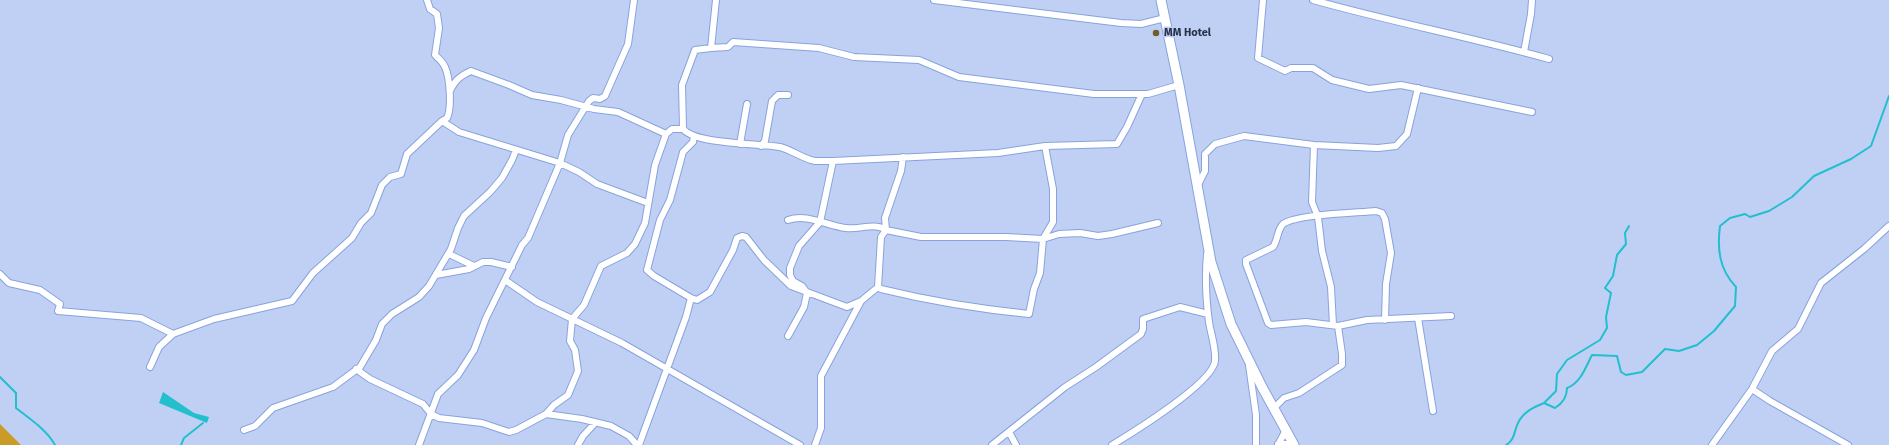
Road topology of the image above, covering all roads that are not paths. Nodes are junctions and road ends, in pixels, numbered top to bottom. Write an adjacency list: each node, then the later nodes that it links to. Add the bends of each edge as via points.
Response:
1 (427, 0): 15 (street, via 430,9 437,14 439,28 435,55 445,66)
2 (634, 0): 19 (street, via 628,44 605,96 600,99 593,98)
3 (716, 0): 10 (street)
4 (934, 0): 9 (street, via 1122,24 1141,24)
5 (1161, 0): 9 (main road)
6 (1263, 0): 14 (street, via 1258,58 1285,71 1291,68 1313,68 1332,80 1369,89 1401,85)
7 (1313, 0): 11 (street)
8 (1532, 0): 11 (street)
9 (1165, 18): 13 (main road)
10 (711, 48): 16 (street, via 728,46 733,42 819,48 854,57 919,60 959,77 1094,94); 22 (street, via 695,50 682,85)
11 (1524, 52): 12 (street)
12 (1549, 59)
13 (1179, 85): 16 (street); 33 (main road)
14 (1418, 88): 20 (street); 26 (street, via 1406,134 1396,146 1378,148)
15 (450, 92): 19 (street, via 454,82 461,75 471,72 532,95); 21 (street, via 450,112)
16 (1142, 94): 28 (street, via 1117,144)
17 (788, 96): 27 (street, via 778,96 772,101 765,141)
18 (747, 104): 25 (street)
19 (585, 107): 23 (street, via 618,112); 32 (street, via 568,135)
20 (1532, 112)
21 (442, 121): 29 (street, via 459,132); 59 (street, via 407,154 401,174 390,178 382,185 371,213 352,238 313,273 292,301 214,319)
22 (684, 129): 23 (street, via 672,129); 24 (street)
23 (666, 134): 34 (street)
24 (694, 136): 25 (street); 51 (street, via 693,142 684,152 670,200 660,220 647,270)
25 (740, 144): 27 (street)
26 (1314, 145): 33 (street, via 1244,136 1215,144 1205,154 1205,172); 35 (street, via 1312,202)
27 (761, 146): 31 (street, via 780,147 814,160)
28 (1045, 146): 30 (street, via 998,152); 41 (street, via 1052,189 1053,222)
29 (516, 150): 32 (street); 43 (street, via 502,178 464,216)
30 (903, 157): 31 (street); 40 (street, via 902,171 885,218)
31 (833, 161): 37 (street)
32 (560, 163): 34 (street, via 597,184); 45 (street, via 528,238)
33 (1198, 185): 42 (main road)
34 (648, 203): 56 (street, via 645,223 635,244 627,253 601,266 584,305)
35 (1318, 216): 57 (street, via 1376,211 1382,213 1391,253 1386,284); 58 (street); 58 (street, via 1305,217 1280,227 1273,247 1246,260 1246,264 1269,324 1306,322)
36 (788, 220): 37 (street, via 806,218)
37 (820, 222): 40 (street, via 847,228 878,226); 50 (street, via 799,246 790,268 793,281 802,286)
38 (1158, 223): 41 (street, via 1098,236 1080,233 1059,234)
39 (1889, 226): 65 (street, via 1821,283 1798,329 1772,351)
40 (886, 230): 41 (street, via 921,237 1006,236); 49 (street, via 881,237)
41 (1043, 239): 49 (street, via 1040,273 1029,314 922,299)
42 (1208, 243): 53 (street); 61 (main road, via 1211,262 1231,324)
43 (449, 254): 44 (street); 47 (street)
44 (474, 266): 45 (street, via 491,262); 47 (street)
45 (512, 267): 48 (street)
46 (0, 274): 59 (street, via 9,283 40,290 60,304 58,311 141,318)
47 (436, 275): 64 (street, via 419,297 392,314 382,324 376,340 360,367)
48 (505, 280): 56 (street, via 537,302); 68 (street, via 474,350 458,375 438,394)
49 (878, 287): 52 (street)
50 (807, 293): 51 (street, via 792,286 764,260 746,237 742,236 737,238 710,292 697,300); 52 (street, via 847,307); 60 (street, via 804,307)
51 (691, 298): 63 (street, via 682,330)
52 (861, 301): 80 (street, via 821,376 821,428)
53 (1208, 314): 73 (street, via 1180,307 1143,319 1141,334 1065,387); 83 (street, via 1215,347 1215,363 1189,393)
54 (1451, 316): 55 (street)
55 (1418, 318): 57 (street); 67 (street)
56 (572, 319): 63 (street); 69 (street, via 570,341 575,350 578,371 568,395)
57 (1385, 320): 58 (street, via 1367,320)
58 (1336, 326): 66 (street, via 1342,365 1299,392 1284,398)
59 (173, 334): 62 (street, via 159,347)
60 (788, 336)
61 (1248, 358): 66 (main road); 84 (street, via 1256,414)
62 (150, 367)
63 (666, 367): 78 (street); 79 (street)
64 (356, 369): 68 (street, via 374,381 423,404); 71 (street, via 333,387 273,408 255,426)
65 (1752, 389): 75 (street); 86 (street)
66 (1274, 408): 72 (main road)
67 (1433, 411)
68 (432, 414): 69 (street, via 457,422 468,420 509,432); 76 (street)
69 (546, 414): 70 (street)
70 (595, 423): 77 (street); 78 (street, via 611,426 629,436)
71 (244, 430)
72 (1286, 430): 74 (main road); 85 (street)
73 (1009, 432): 81 (street); 82 (street)
74 (1294, 444): 85 (street)
75 (1710, 444)
76 (419, 445)
77 (578, 445)
78 (638, 445)
79 (800, 445)
80 (815, 445)
81 (992, 445)
82 (1016, 445)
83 (1112, 445)
84 (1256, 445)
85 (1278, 445)
86 (1848, 445)

